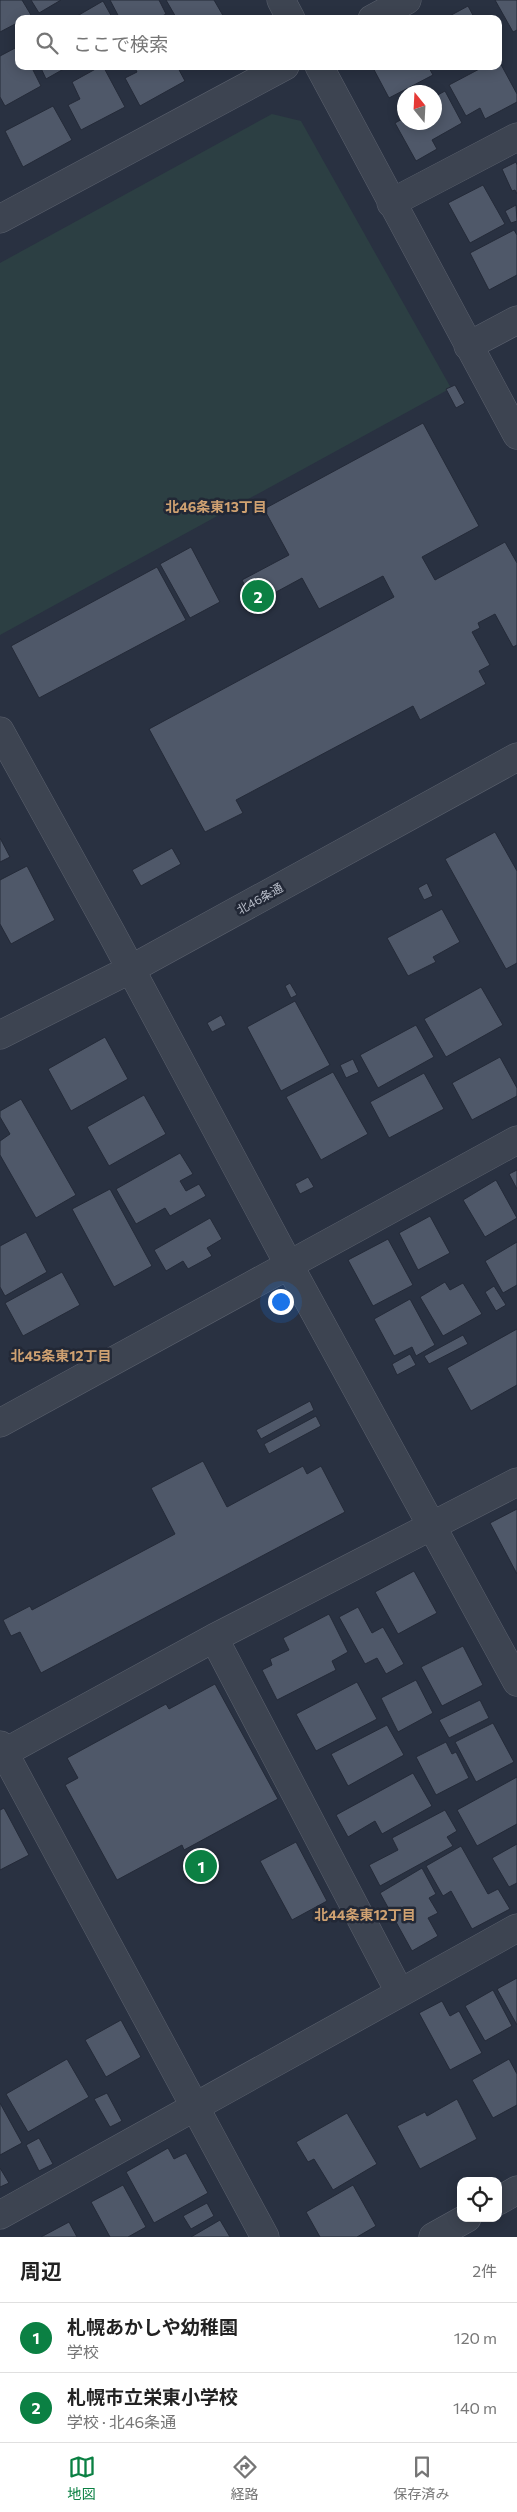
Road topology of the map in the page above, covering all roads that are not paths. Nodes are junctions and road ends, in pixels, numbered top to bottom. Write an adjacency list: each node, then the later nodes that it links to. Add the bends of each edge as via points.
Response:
1 (281, 0): 3 (street)
2 (407, 0): 4 (street)
3 (289, 15)
4 (379, 15)
5 (278, 70): 9 (street)
6 (321, 70): 8 (street)
7 (517, 137): 8 (street)
8 (391, 203): 11 (street)
9 (0, 219)
10 (517, 320): 11 (street)
11 (468, 346): 12 (street)
12 (517, 435)
13 (0, 731): 15 (street)
14 (517, 757): 15 (street, 北46条通)
15 (131, 969): 16 (street, 北46条通); 18 (street)
16 (0, 1035)
17 (517, 1140): 18 (street)
18 (289, 1265): 19 (street); 21 (street)
19 (0, 1422)
20 (517, 1482): 21 (street)
21 (434, 1526): 22 (street); 23 (street)
22 (214, 1638): 24 (street); 26 (street)
23 (517, 1682)
24 (1, 1751): 27 (street)
25 (517, 1928): 26 (street)
26 (400, 1993): 27 (street)
27 (195, 2108): 30 (street); 32 (street)
28 (517, 2190): 29 (street)
29 (502, 2199)
30 (0, 2215)
31 (459, 2222): 33 (street)
32 (265, 2237)
33 (433, 2237)

